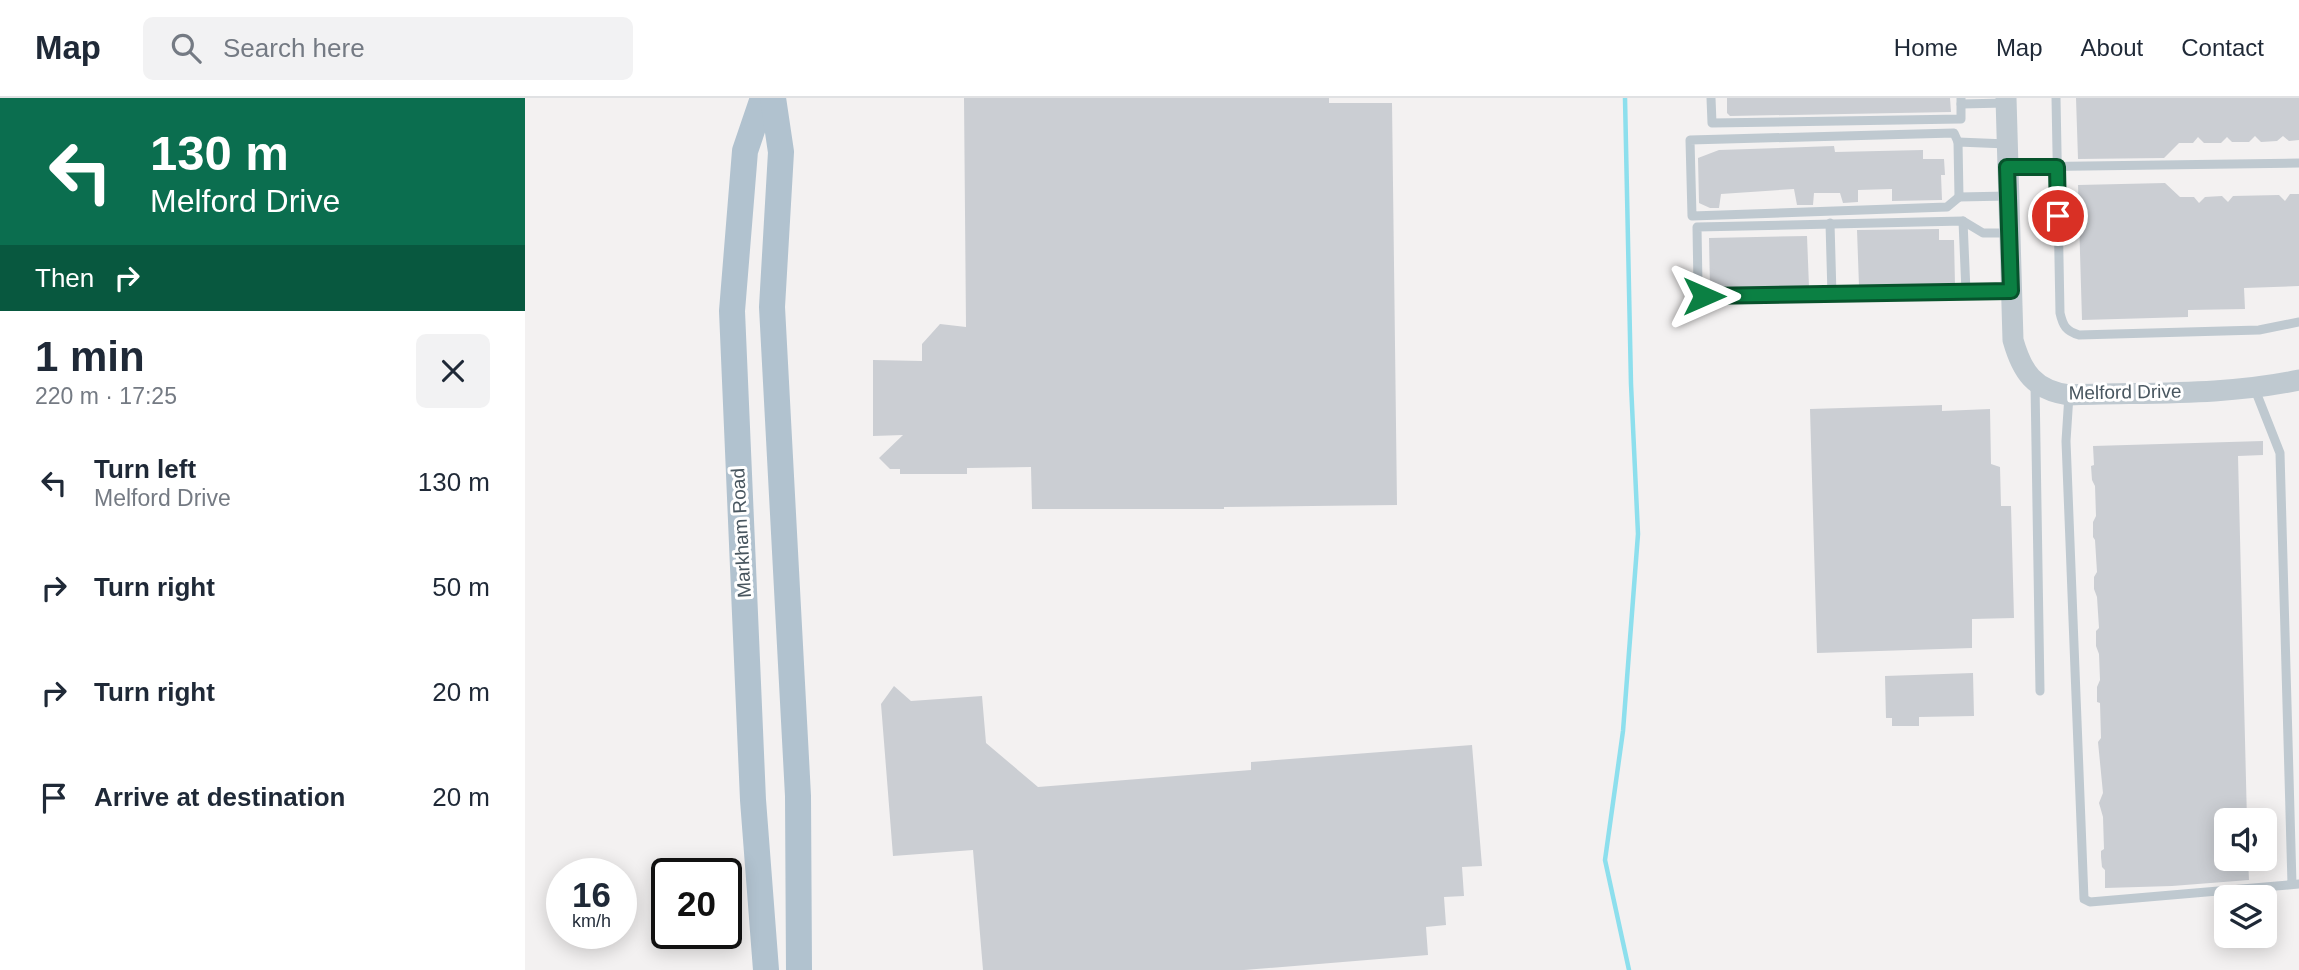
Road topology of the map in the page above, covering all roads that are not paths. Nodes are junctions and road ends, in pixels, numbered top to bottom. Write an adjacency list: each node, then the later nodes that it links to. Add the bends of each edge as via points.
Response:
1 (763, 98): 27 (main road, Markham Road, via 745,151 732,310 753,786)
2 (773, 98): 28 (main road, via 781,152 772,307 798,796)
3 (1711, 98): 5 (lane, via 1712,123 1961,119)
4 (2056, 98): 11 (lane)
5 (1961, 101): 6 (lane)
6 (2006, 101): 8 (street)
7 (1958, 142): 8 (lane); 13 (lane); 13 (lane, via 1954,133 1690,140 1692,216 1947,207)
8 (2007, 144): 10 (street)
9 (2299, 163): 11 (lane)
10 (2007, 167): 11 (lane); 12 (street)
11 (2057, 167): 20 (lane, via 2060,313 2069,332 2259,330)
12 (2008, 196): 13 (lane); 16 (street)
13 (1959, 197)
14 (1963, 221): 15 (lane); 16 (lane, via 1983,233); 18 (lane)
15 (1830, 223): 19 (lane); 19 (lane, via 1697,227 1698,288 1704,296)
16 (2009, 233): 17 (street)
17 (2011, 291): 18 (lane); 21 (street, via 2013,340 2023,369)
18 (1966, 292): 19 (lane)
19 (1832, 295)
20 (2299, 322)
21 (2035, 380): 24 (street, Melford Drive, via 2053,393); 25 (lane)
22 (2299, 380): 23 (street, Melford Drive)
23 (2254, 387): 24 (street, Melford Drive); 26 (lane, via 2280,453)
24 (2069, 395): 26 (lane, via 2066,441 2084,899)
25 (2040, 691)
26 (2296, 884)
27 (766, 970)
28 (799, 970)

